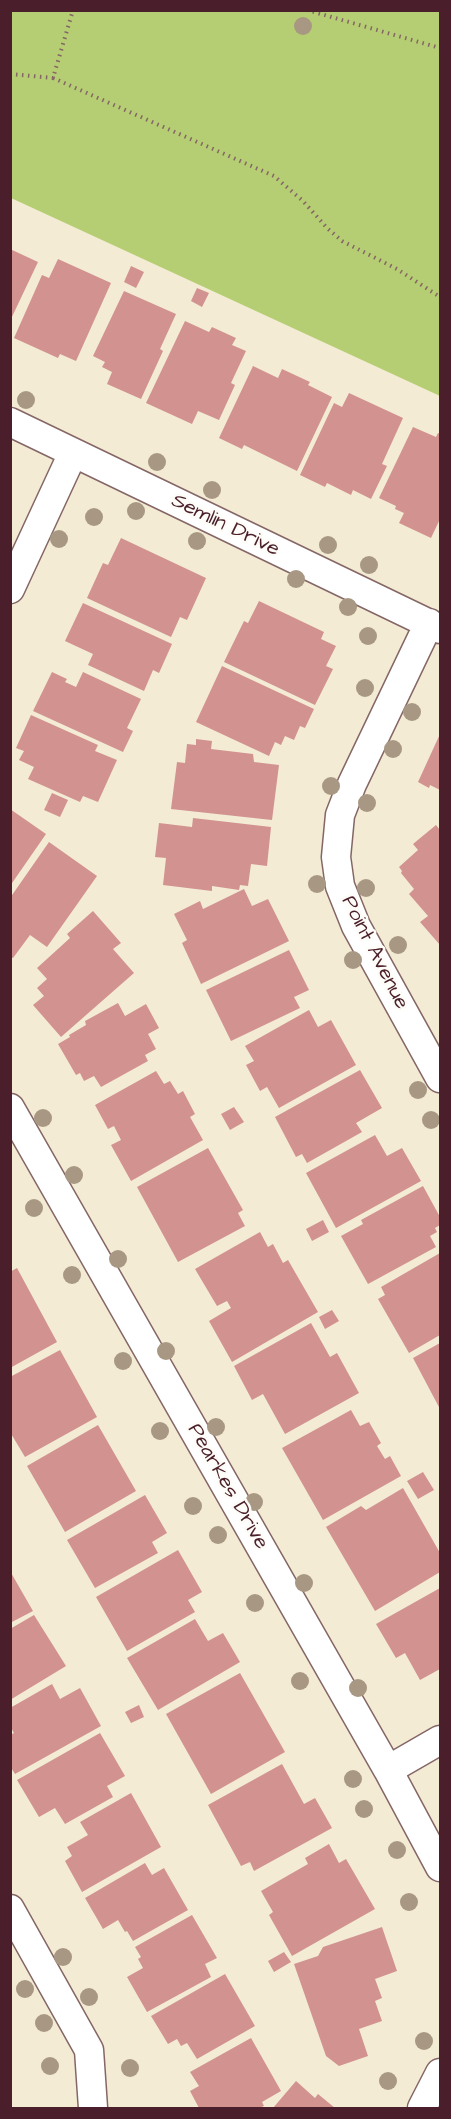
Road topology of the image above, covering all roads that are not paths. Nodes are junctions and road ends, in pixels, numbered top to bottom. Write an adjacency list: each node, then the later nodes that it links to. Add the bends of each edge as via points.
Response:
1 (10, 422): 2 (street, Semlin Drive)
2 (73, 453): 3 (street); 4 (street, Semlin Drive)
3 (10, 589)
4 (435, 626): 5 (street, Point Avenue, via 348,794 340,815 336,857 340,886 356,926)
5 (441, 1078)
6 (10, 1108): 8 (street, Pearkes Drive)
7 (441, 1740): 8 (street)
8 (388, 1770): 9 (street, Pearkes Drive)
9 (441, 1867)
10 (10, 1910): 12 (street, via 88,2049)
11 (441, 2073): 13 (street)
12 (93, 2109)
13 (422, 2109)

